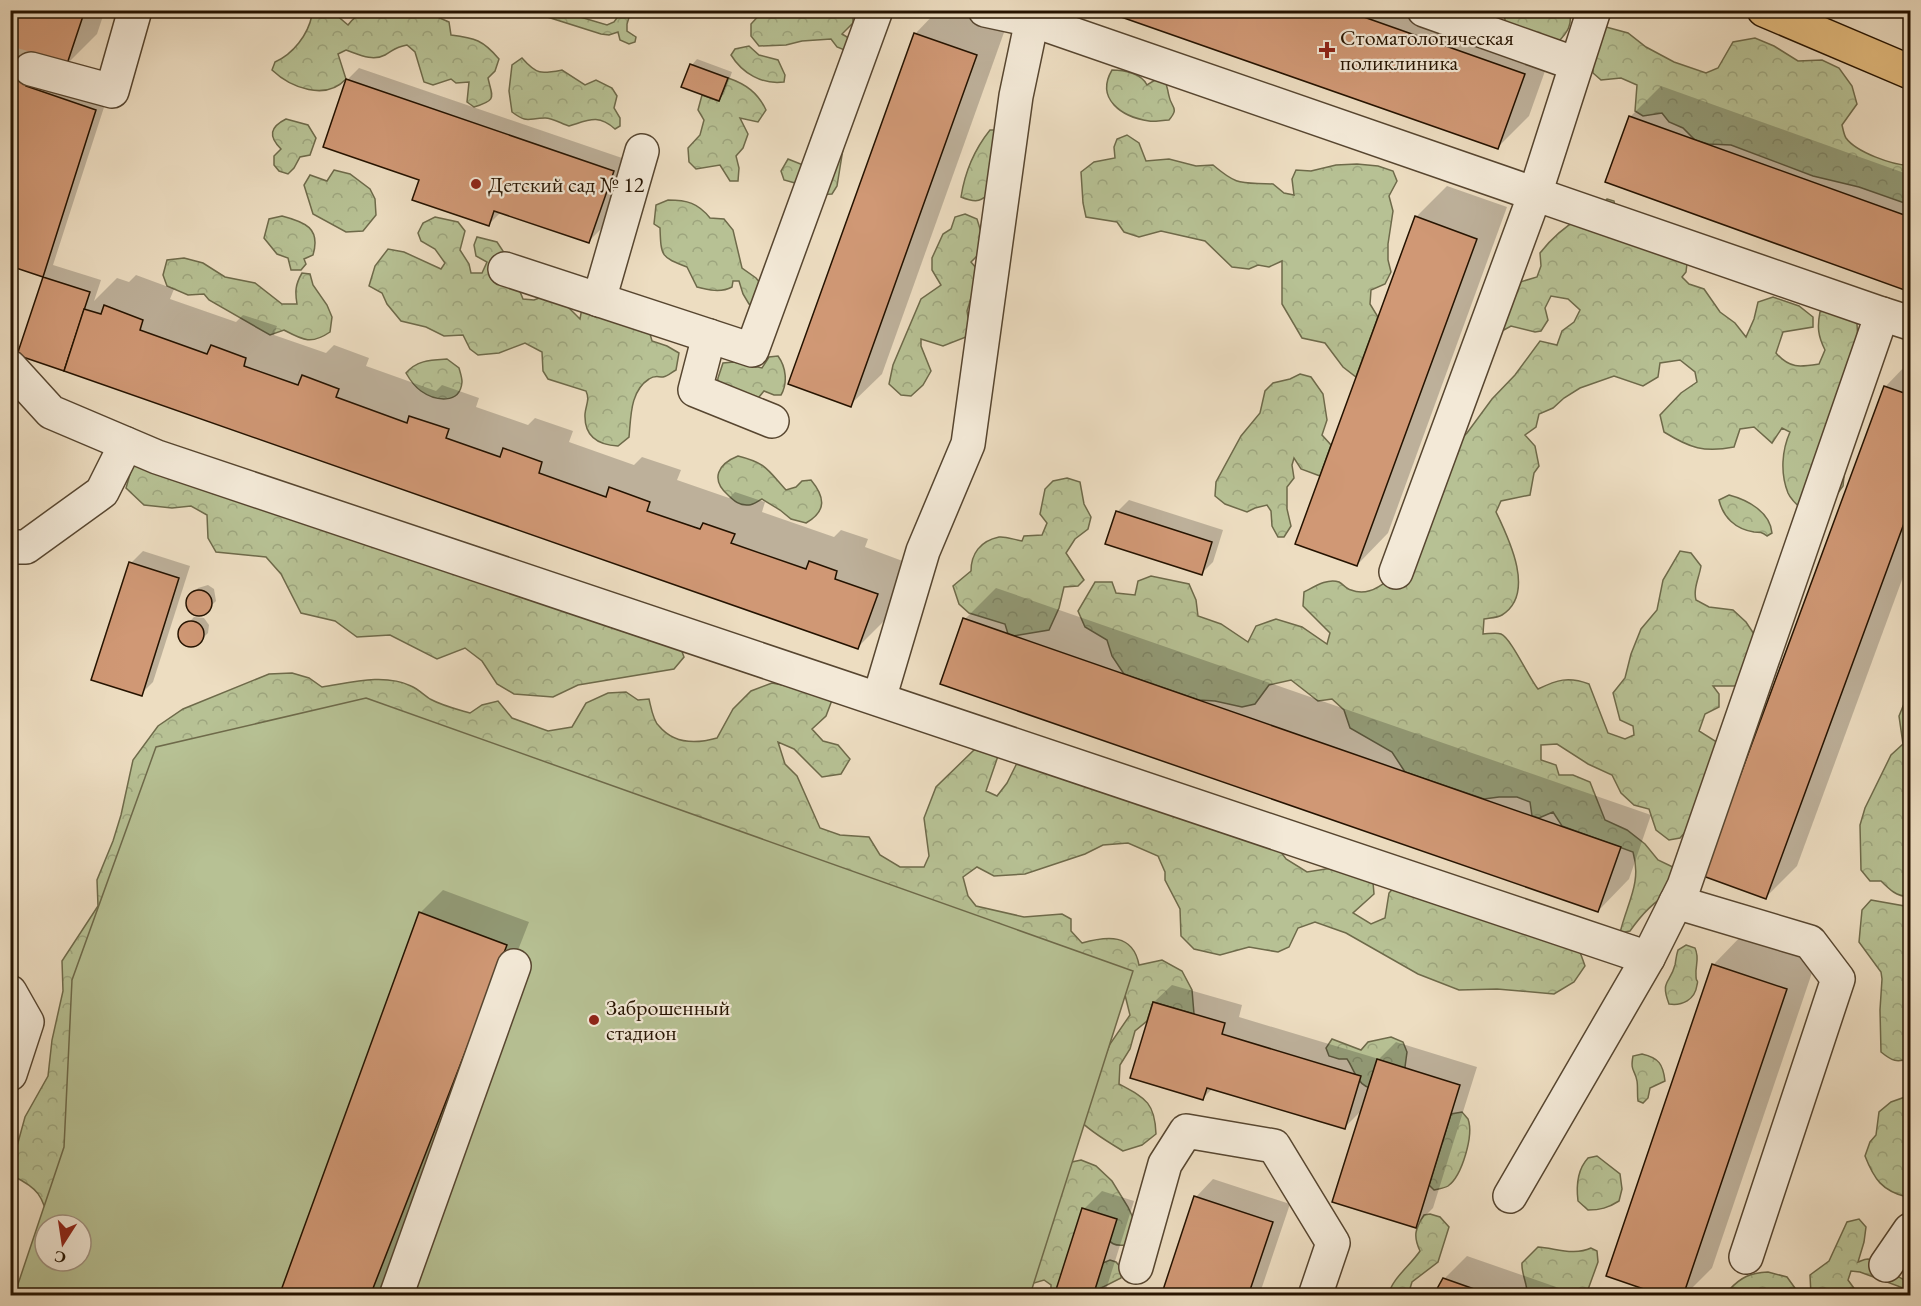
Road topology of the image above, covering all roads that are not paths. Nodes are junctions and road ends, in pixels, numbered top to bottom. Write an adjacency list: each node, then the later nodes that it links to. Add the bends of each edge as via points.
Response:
1 (135, 10): 9 (lane, via 112,91)
2 (876, 10): 16 (lane, via 752,350)
3 (985, 10): 7 (lane)
4 (1424, 10): 8 (lane)
5 (1594, 10): 8 (lane)
6 (1764, 10): 10 (main road)
7 (1029, 14): 12 (lane); 22 (lane, via 968,444 923,551)
8 (1576, 64): 12 (lane)
9 (31, 69)
10 (1911, 72)
11 (642, 151): 14 (lane)
12 (1535, 194): 15 (lane); 21 (lane)
13 (505, 269): 14 (lane)
14 (600, 300): 16 (lane)
15 (1896, 318): 23 (lane)
16 (709, 336): 18 (lane, via 695,390)
17 (12, 373): 19 (lane, via 51,412)
18 (772, 421)
19 (126, 444): 20 (lane, via 102,492 26,548); 22 (lane)
20 (10, 547)
21 (1396, 572)
22 (879, 699): 24 (lane)
23 (1676, 902): 24 (lane); 30 (lane, via 1810,942 1838,979)
24 (1648, 958): 28 (lane)
25 (514, 966): 33 (lane)
26 (10, 992): 27 (lane, via 27,1022)
27 (10, 1074)
28 (1510, 1196)
29 (1911, 1230): 31 (lane)
30 (1746, 1257)
31 (1886, 1265)
32 (1136, 1268): 34 (lane, via 1165,1164 1186,1131 1274,1146 1333,1243)
33 (396, 1296)
34 (1316, 1296)

